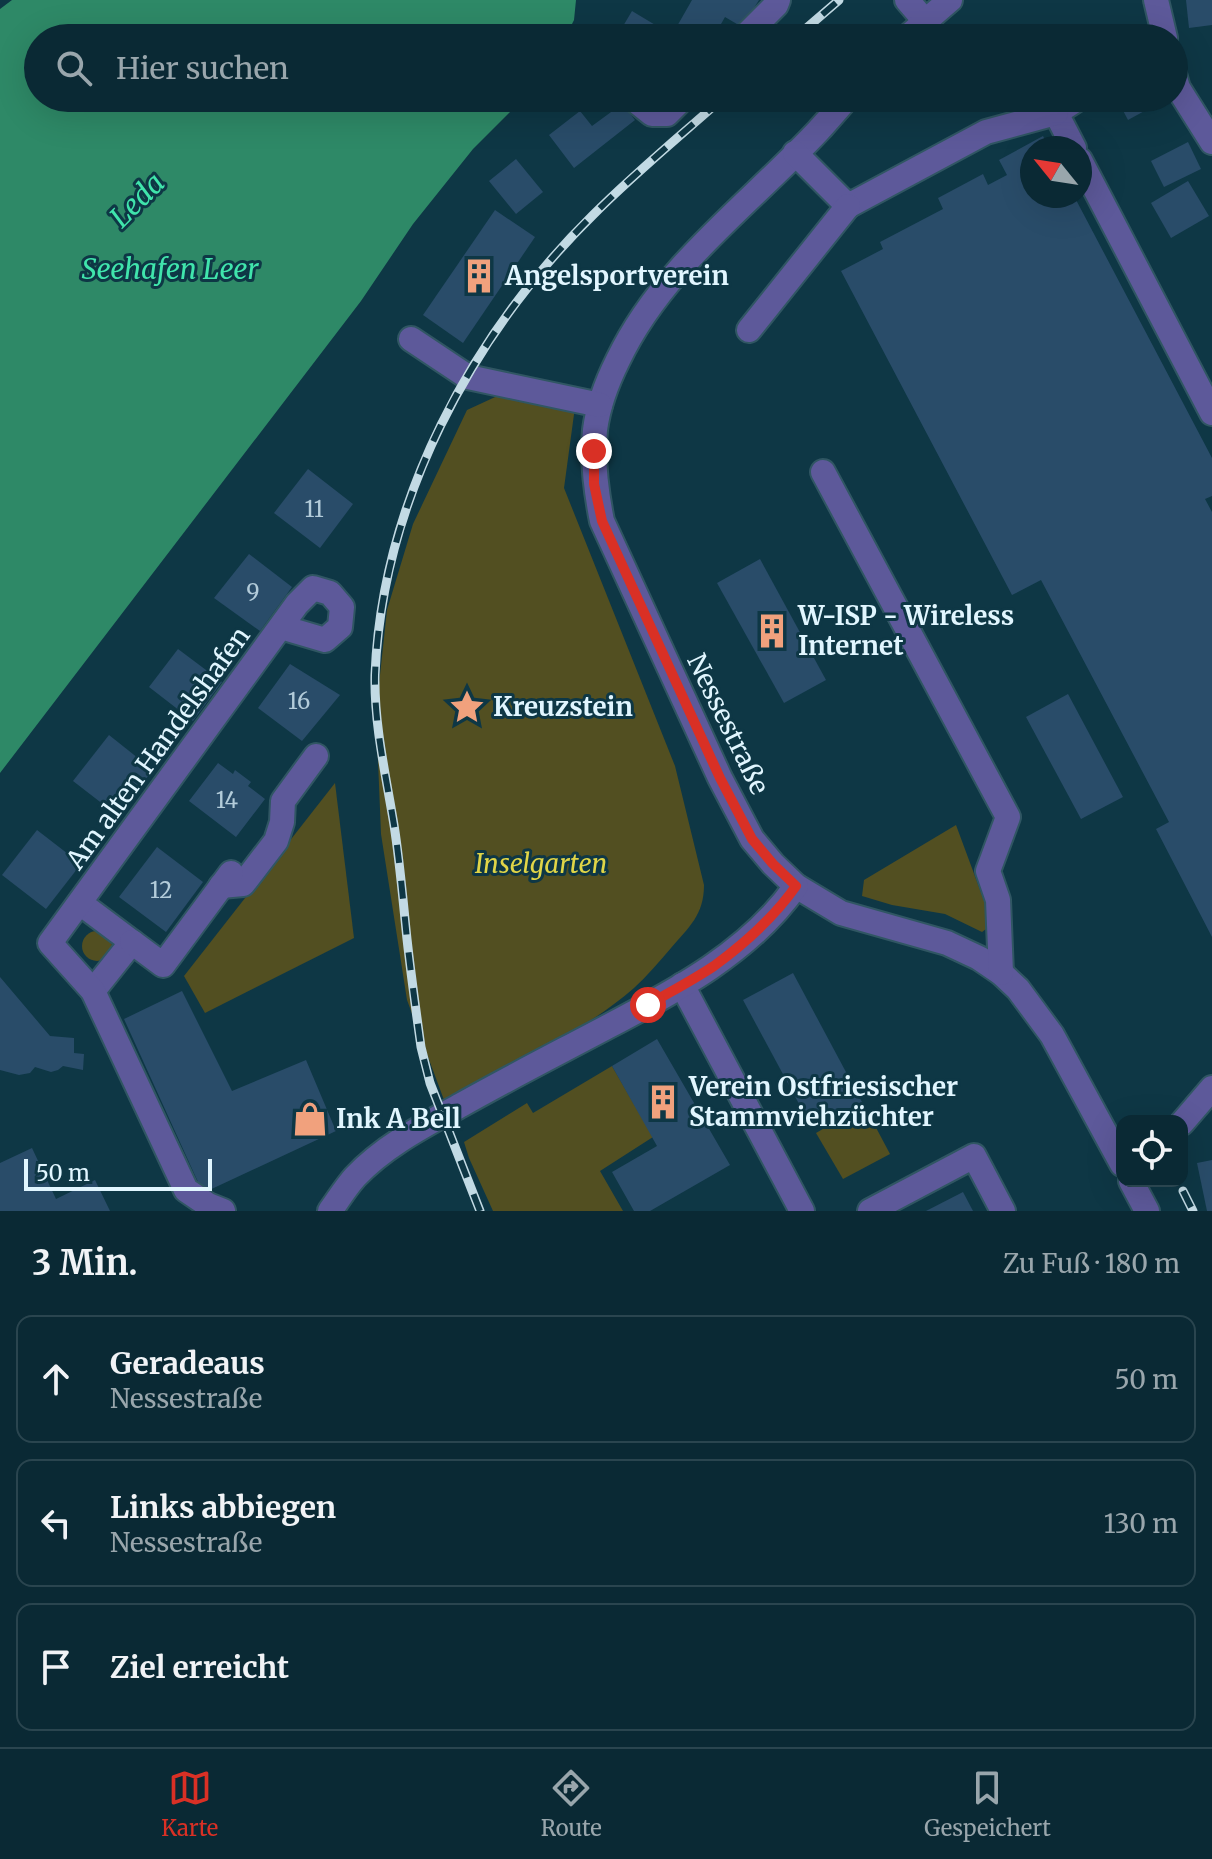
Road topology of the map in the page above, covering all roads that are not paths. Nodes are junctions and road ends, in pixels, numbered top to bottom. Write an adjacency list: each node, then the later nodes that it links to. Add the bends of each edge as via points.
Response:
1 (778, 0): 6 (street)
2 (907, 0): 5 (street)
3 (950, 0): 5 (street)
4 (1156, 0): 8 (street)
5 (925, 21): 7 (street)
6 (757, 24)
7 (922, 24)
8 (1159, 24)
9 (1188, 104): 15 (street)
10 (650, 112): 11 (street)
11 (669, 112)
12 (835, 112): 16 (street, Nessestraße)
13 (1056, 113): 14 (street); 18 (street, via 986,132)
14 (1068, 136)
15 (1212, 142)
16 (795, 153): 18 (street); 21 (street, Nessestraße, via 648,307)
17 (1092, 183): 22 (street)
18 (848, 206): 19 (street)
19 (749, 330)
20 (411, 339): 21 (street, via 468,377)
21 (600, 405): 26 (street, Nessestraße, via 594,484 602,521 752,839)
22 (1212, 413)
23 (823, 472): 29 (street, via 1008,817 988,871 998,900)
24 (281, 627): 27 (street, Am alten Handelshafen)
25 (316, 756): 28 (street, Am alten Handelshafen, via 283,801 276,841 243,884 228,877 163,965)
26 (796, 886): 29 (street, Nessestraße, via 841,913 947,943); 30 (street, via 748,937)
27 (80, 903): 28 (street, Am alten Handelshafen); 31 (street, Am alten Handelshafen, via 50,943)
28 (132, 942): 31 (street)
29 (1001, 973): 34 (street, Nessestraße, via 1052,1035)
30 (682, 985): 37 (street, via 422,1128 356,1177); 38 (street)
31 (93, 991): 36 (street, Am alten Handelshafen, via 186,1190)
32 (1212, 1088): 33 (street)
33 (1188, 1116)
34 (1116, 1153)
35 (1134, 1187): 41 (street)
36 (223, 1211)
37 (330, 1211)
38 (802, 1211)
39 (870, 1211): 40 (street, via 974,1156)
40 (1003, 1211)
41 (1147, 1211)

